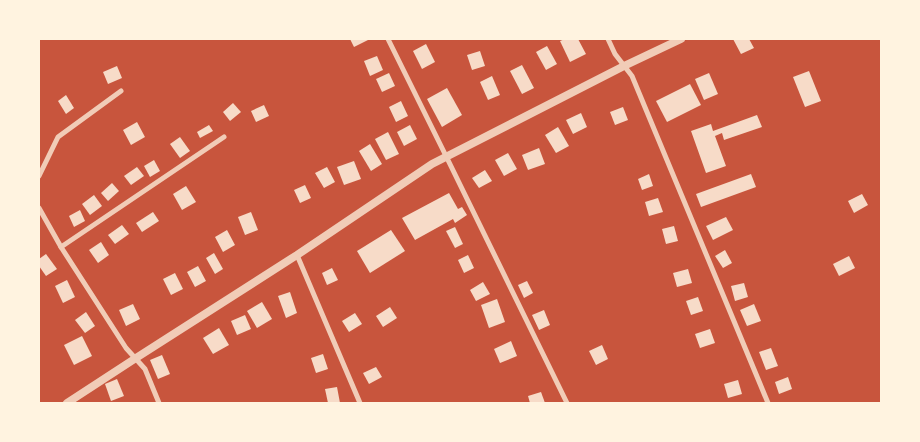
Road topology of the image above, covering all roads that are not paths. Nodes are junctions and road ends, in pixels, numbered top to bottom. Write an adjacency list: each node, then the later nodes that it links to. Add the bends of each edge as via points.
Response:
1 (388, 39): 7 (street)
2 (608, 39): 4 (street)
3 (681, 39): 4 (street)
4 (624, 66): 7 (street); 17 (street, via 632,76)
5 (121, 91): 8 (street, via 58,137)
6 (224, 136): 10 (street)
7 (446, 156): 11 (street); 16 (street)
8 (39, 176)
9 (39, 208): 10 (street)
10 (61, 247): 12 (street, via 126,348)
11 (297, 255): 12 (street); 15 (street)
12 (136, 358): 13 (street); 14 (street, via 145,369)
13 (67, 403)
14 (159, 403)
15 (360, 403)
16 (566, 403)
17 (768, 403)

